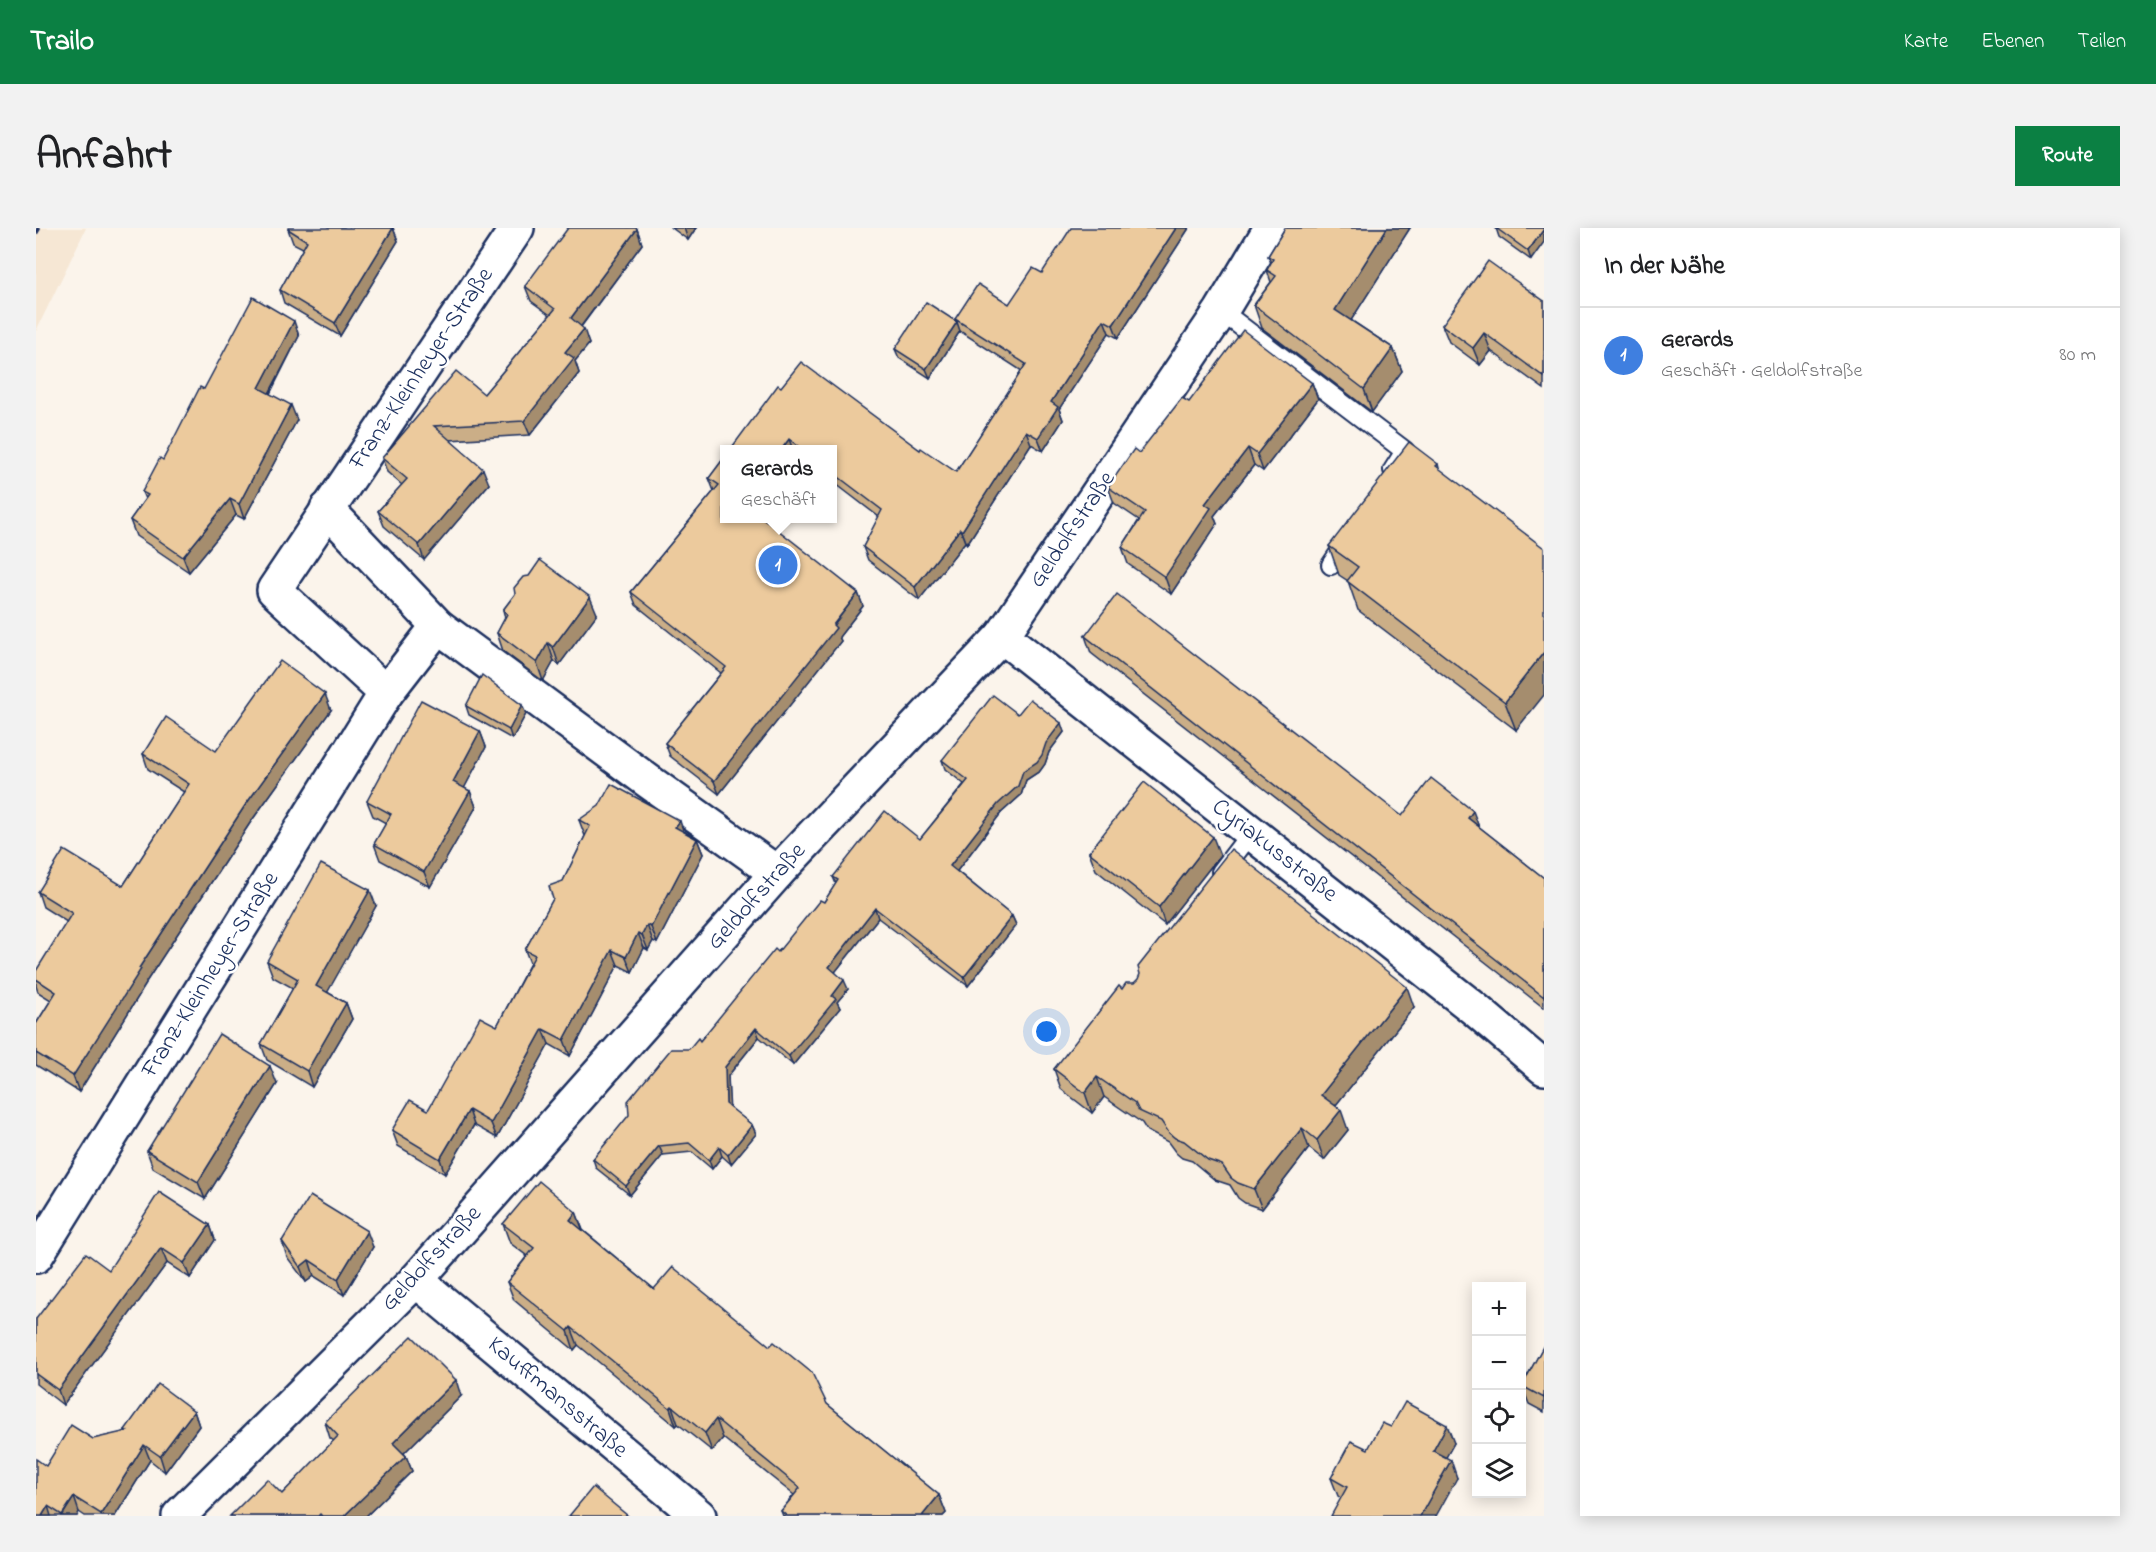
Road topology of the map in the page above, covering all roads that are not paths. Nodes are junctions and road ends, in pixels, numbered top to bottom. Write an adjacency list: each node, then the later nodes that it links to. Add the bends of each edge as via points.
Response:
1 (517, 228): 5 (street, Franz-Kleinheyer-Straße)
2 (1271, 228): 3 (street, Geldolfstraße)
3 (1221, 311): 4 (lane, via 1405,451); 9 (street, Geldolfstraße)
4 (1380, 489)
5 (327, 509): 8 (street); 10 (street, Franz-Kleinheyer-Straße, via 274,590)
6 (1356, 527): 7 (lane)
7 (1331, 565)
8 (438, 626): 10 (street, Franz-Kleinheyer-Straße); 12 (street)
9 (1002, 636): 11 (street, Cyriakusstraße); 12 (street, Geldolfstraße)
10 (386, 693): 15 (street, Franz-Kleinheyer-Straße)
11 (1251, 833): 13 (lane); 14 (street, Cyriakusstraße)
12 (777, 873): 16 (street, Geldolfstraße)
13 (1208, 888)
14 (1544, 1068)
15 (36, 1256)
16 (416, 1280): 17 (street, Geldolfstraße); 18 (street, Kauffmansstraße)
17 (178, 1516)
18 (699, 1516)

